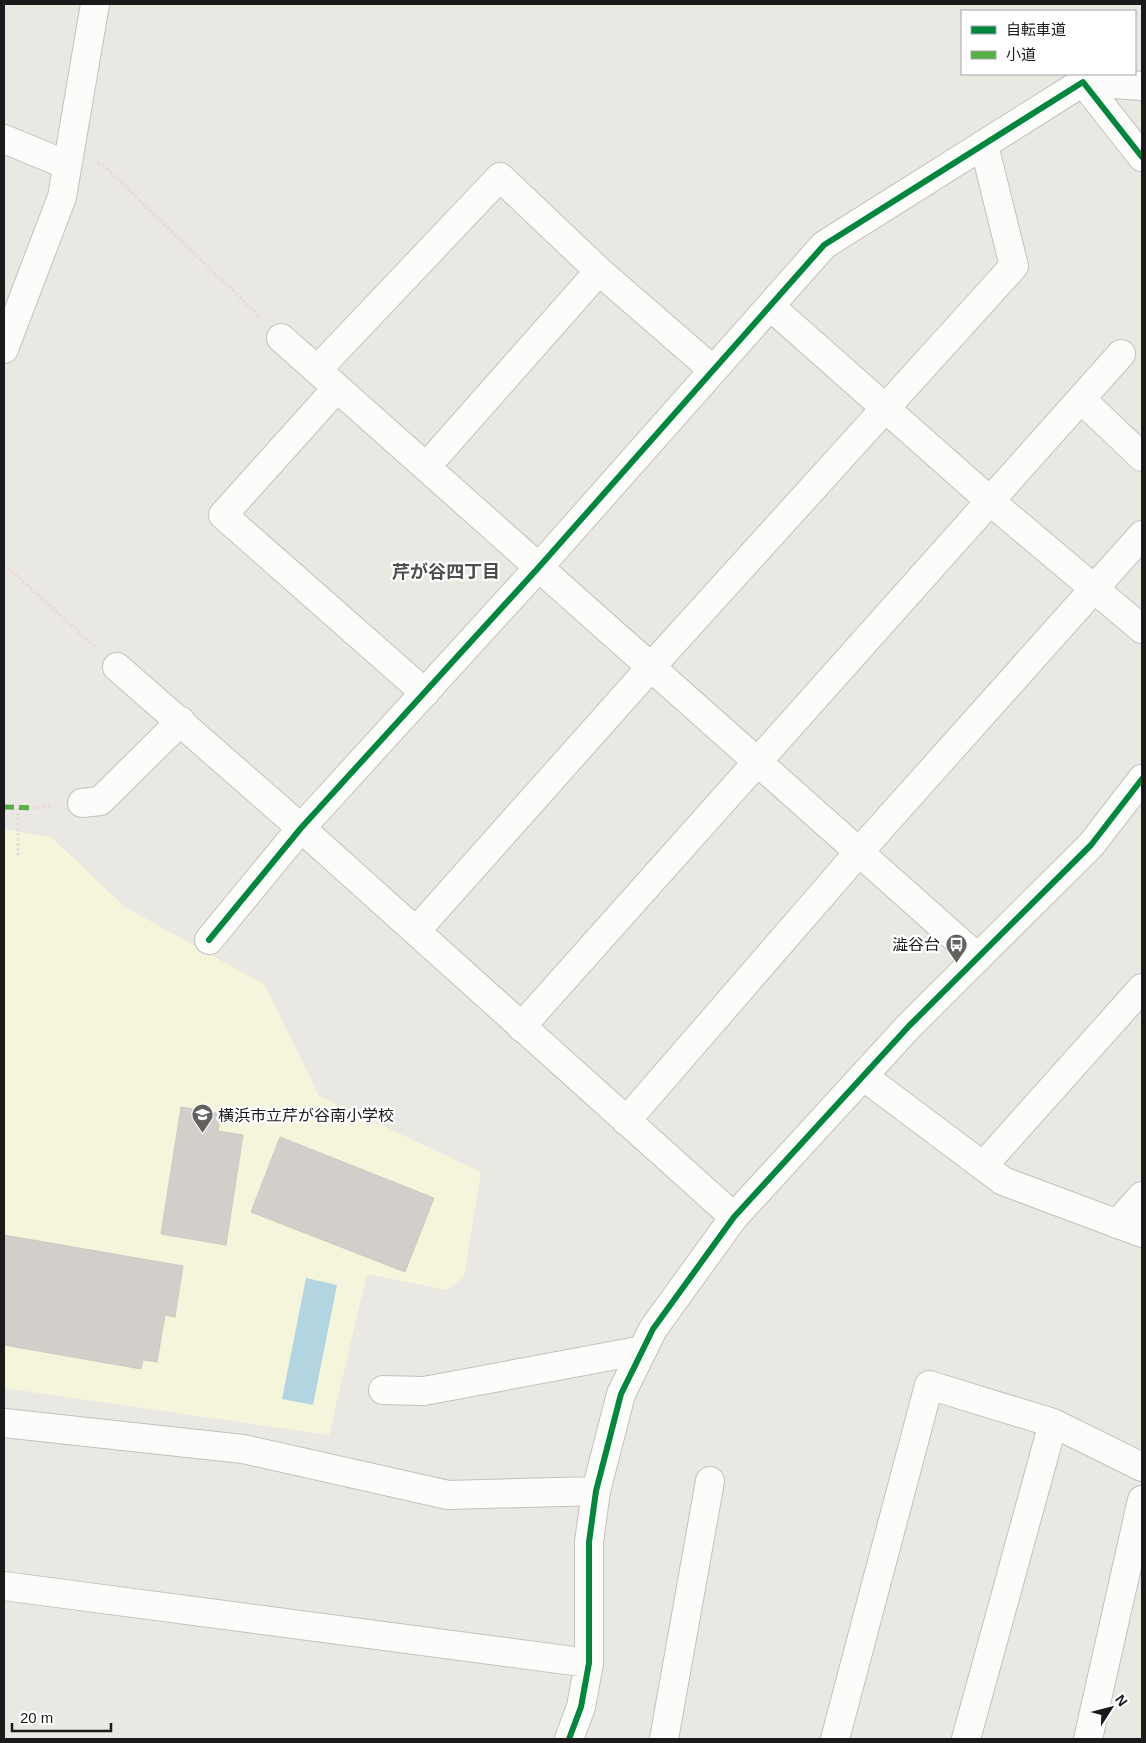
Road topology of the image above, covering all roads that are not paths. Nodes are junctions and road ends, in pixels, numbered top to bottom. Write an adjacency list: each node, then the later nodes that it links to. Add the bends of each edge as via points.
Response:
1 (95, 4): 7 (street)
2 (1083, 82): 3 (street); 5 (street); 6 (street)
3 (1142, 86)
4 (4, 139): 7 (street)
5 (984, 144): 9 (street, via 824,245); 17 (street, via 1014,266)
6 (1142, 157)
7 (68, 163): 11 (street, via 62,197)
8 (599, 271): 13 (street, via 500,177); 14 (street); 19 (street)
9 (770, 306): 14 (street); 17 (street)
10 (281, 338): 13 (street)
11 (4, 349)
12 (1121, 354): 16 (street)
13 (317, 370): 15 (street)
14 (713, 370): 22 (street)
15 (337, 388): 19 (street); 27 (street, via 223,516)
16 (1081, 399): 18 (street); 20 (street)
17 (885, 408): 20 (street); 26 (street)
18 (1142, 457)
19 (426, 467): 22 (street)
20 (990, 501): 23 (street); 29 (street)
21 (1142, 535): 23 (street)
22 (539, 567): 26 (street); 27 (street)
23 (1094, 589): 24 (street); 33 (street)
24 (1142, 629)
25 (117, 667): 28 (street)
26 (651, 667): 29 (street); 34 (street)
27 (425, 693): 32 (street)
28 (180, 721): 31 (street, via 100,801); 32 (street)
29 (758, 762): 33 (street); 38 (street)
30 (1138, 795): 36 (street)
31 (82, 803)
32 (301, 828): 34 (street); 35 (street)
33 (859, 852): 36 (street); 40 (street)
34 (416, 931): 38 (street)
35 (209, 940)
36 (978, 958): 39 (street)
37 (1142, 988): 41 (street)
38 (521, 1027): 40 (street)
39 (863, 1076): 41 (street); 43 (street)
40 (626, 1121): 43 (street)
41 (983, 1166): 44 (street, via 1003,1181)
42 (1142, 1196): 44 (street)
43 (734, 1217): 46 (street, via 653,1329)
44 (1117, 1224): 45 (street)
45 (1142, 1233)
46 (642, 1350): 47 (street, via 424,1391); 52 (street, via 621,1394)
47 (383, 1390)
48 (4, 1423): 52 (street, via 243,1448 448,1495)
49 (1053, 1423): 50 (street); 58 (street, via 929,1385); 59 (street)
50 (1142, 1467)
51 (710, 1481): 57 (street)
52 (596, 1490): 55 (street, via 589,1542)
53 (1142, 1500): 60 (street)
54 (4, 1586): 55 (street)
55 (589, 1663): 56 (street, via 581,1707)
56 (569, 1739)
57 (664, 1739)
58 (835, 1739)
59 (966, 1739)
60 (1088, 1739)

